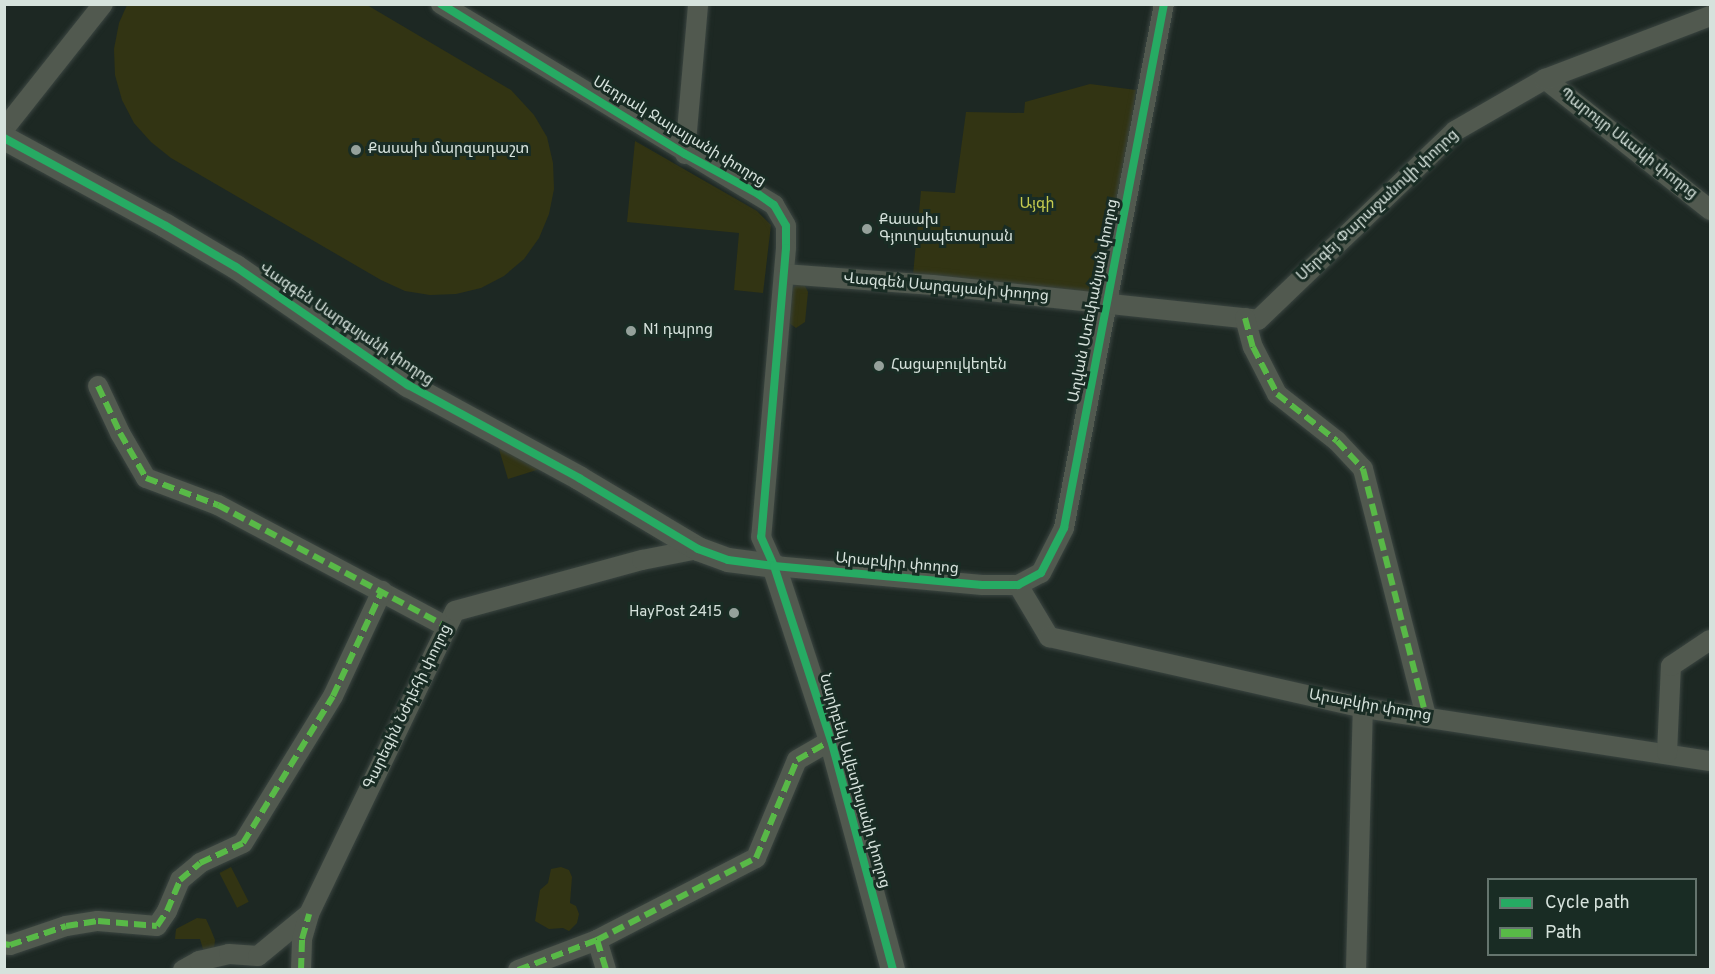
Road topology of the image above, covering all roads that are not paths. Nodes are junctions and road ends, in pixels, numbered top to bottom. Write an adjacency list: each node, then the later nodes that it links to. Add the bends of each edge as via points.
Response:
1 (103, 4): 7 (street)
2 (441, 4): 9 (street, Սեդրակ Ջալալյանի փողոց)
3 (698, 4): 9 (street)
4 (1164, 4): 12 (street, Աղվան Ստեփանյան փողոց)
5 (1710, 16): 6 (street, Սերգեյ Փարաջանովի փողոց)
6 (1545, 79): 10 (street, Պարույր Սևակի փողոց); 13 (street, Սերգեյ Փարաջանովի փողոց, via 1455,131 1258,320)
7 (4, 129)
8 (4, 138): 15 (street, Վազգեն Սարգսյանի փողոց, via 236,267 408,385 579,478)
9 (685, 154): 11 (street, Սեդրակ Ջալալյանի փողոց, via 774,205 786,226)
10 (1710, 210)
11 (784, 274): 12 (street, Վազգեն Սարգսյանի փողոց); 16 (street, Սեդրակ Ջալալյանի փողոց, via 761,537)
12 (1108, 304): 13 (street, Սերգեյ Փարաջանովի փողոց); 17 (street, Աղվան Ստեփանյան փողոց, via 1064,528 1041,573)
13 (1245, 318): 22 (street, via 1253,347 1277,394 1337,441 1364,469)
14 (98, 386): 18 (street, via 146,478 218,505)
15 (698, 549): 16 (street, Վազգեն Սարգսյանի փողոց, via 728,560); 19 (street, Գարեգին Նժդեհի փողոց, via 642,560 455,611)
16 (774, 566): 17 (street, Արաբկիր փողոց); 23 (street, Նարիբեկ Ավետիսյանի փողոց)
17 (1018, 585): 21 (street, Արաբկիր փողոց, via 1049,637)
18 (382, 591): 19 (street); 28 (street, via 333,696 243,843 200,863 180,880 158,926 98,921)
19 (447, 626): 26 (street, Գարեգին Նժդեհի փողոց)
20 (1710, 640): 24 (street, via 1671,666)
21 (1363, 708): 22 (street, Արաբկիր փողոց); 34 (street)
22 (1426, 716): 24 (street, Արաբկիր փողոց)
23 (831, 740): 27 (street, via 797,760 756,858); 33 (street, Նարիբեկ Ավետիսյանի փողոց)
24 (1667, 753): 25 (street, Արաբկիր փողոց)
25 (1710, 761)
26 (309, 914): 29 (street, via 258,956 229,954); 30 (street, Գարեգին Նժդեհի փողոց, via 302,939)
27 (597, 940): 31 (street); 32 (street)
28 (4, 944)
29 (183, 969)
30 (301, 969)
31 (518, 969)
32 (606, 969)
33 (893, 969)
34 (1356, 969)

